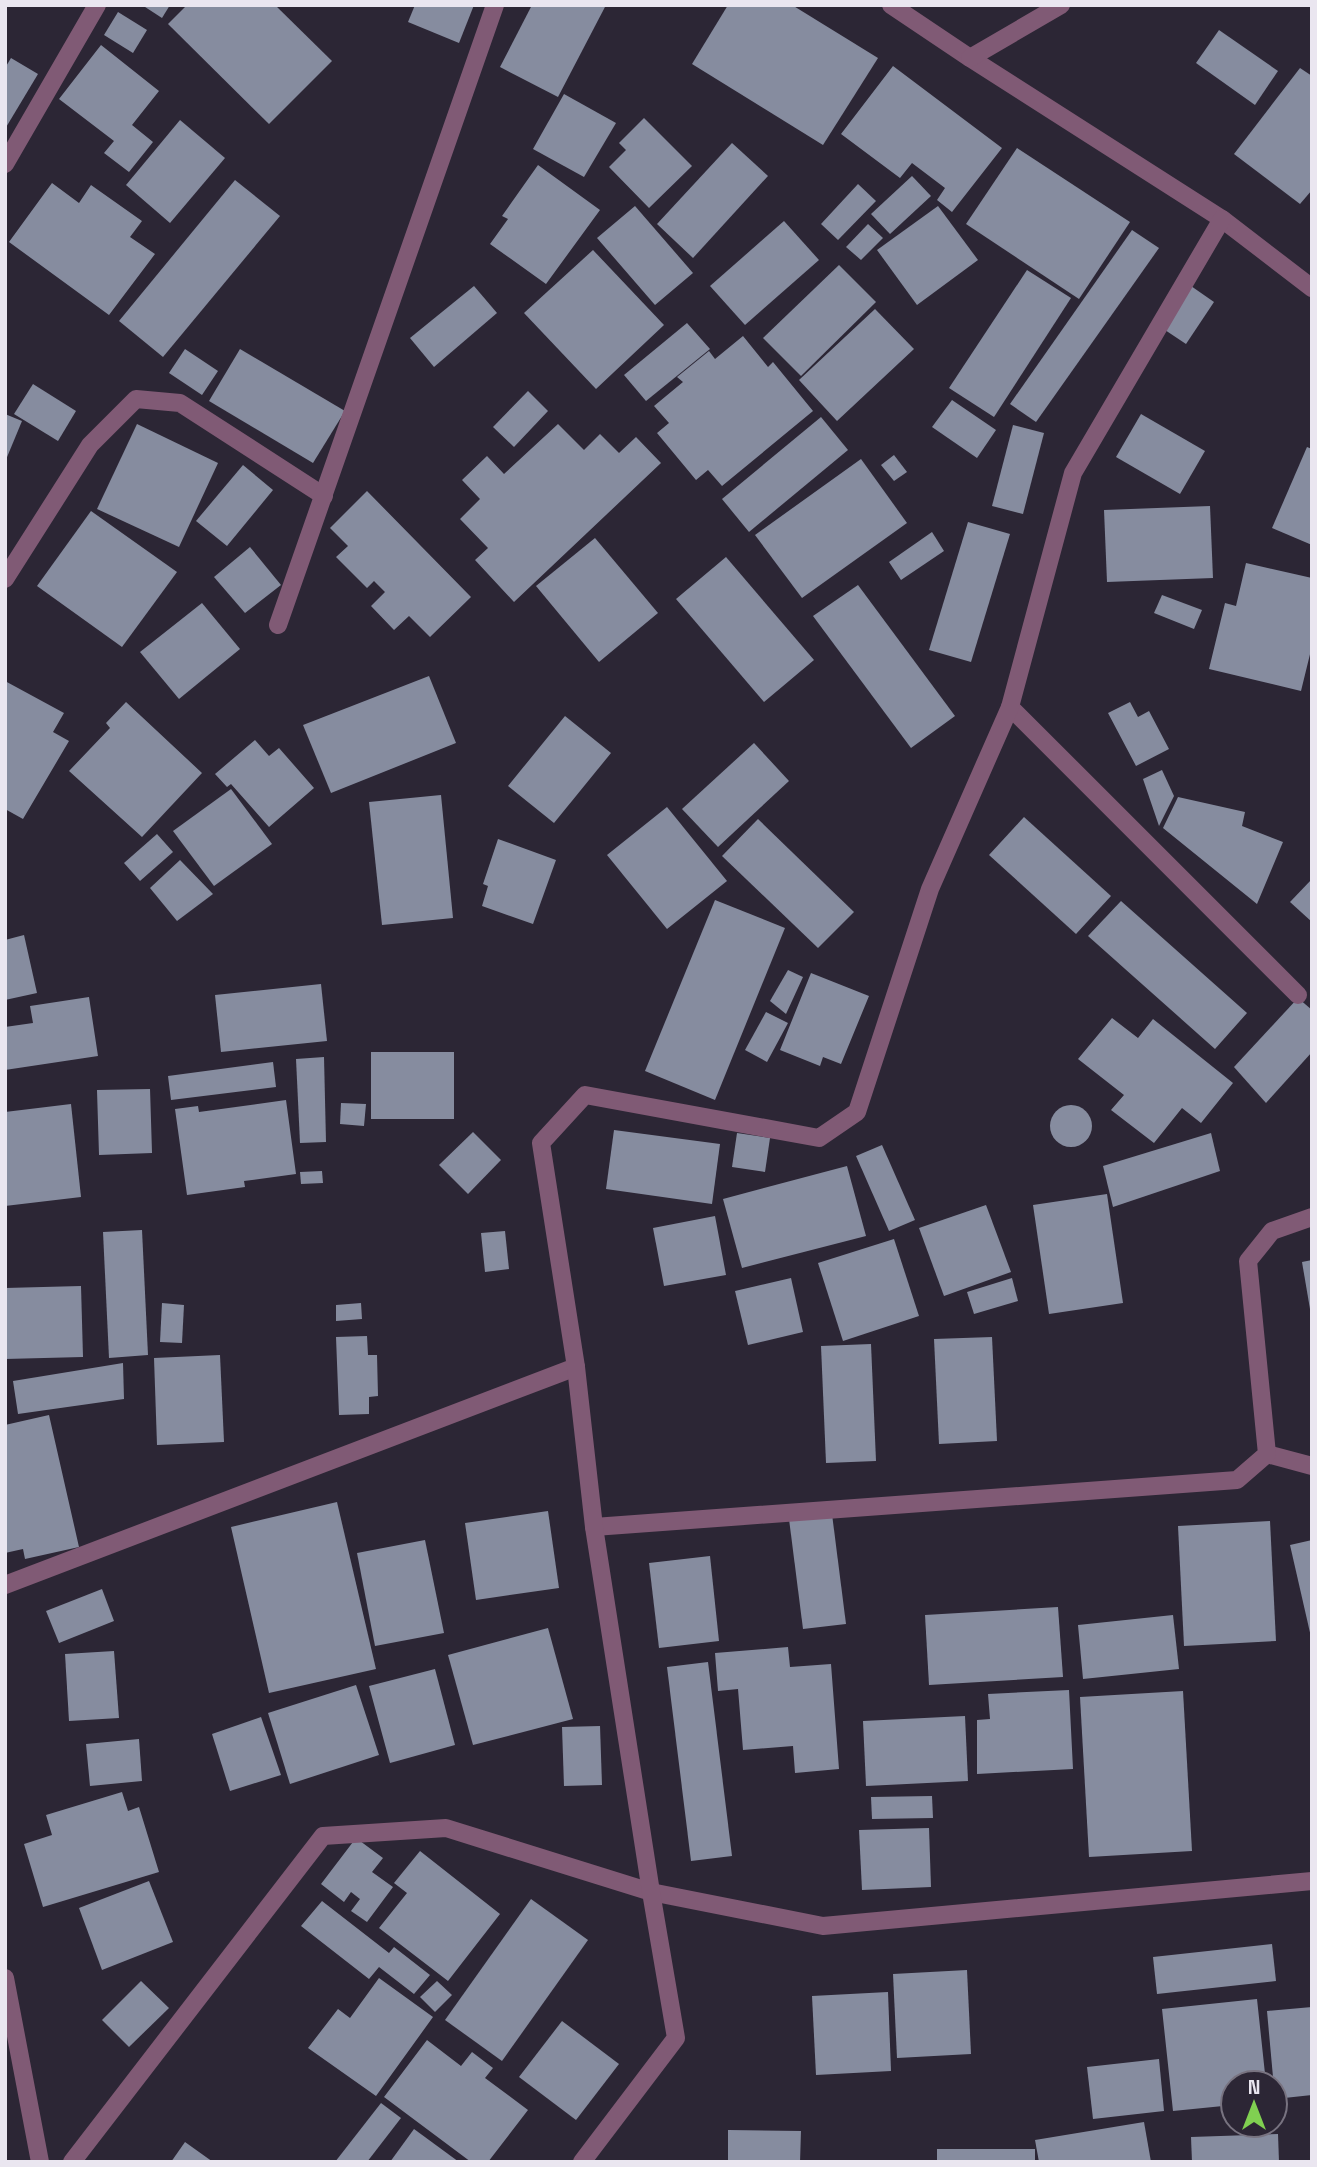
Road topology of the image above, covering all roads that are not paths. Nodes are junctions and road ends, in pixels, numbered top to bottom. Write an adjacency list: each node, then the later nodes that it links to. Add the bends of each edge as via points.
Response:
1 (97, 5): 6 (street)
2 (495, 5): 9 (street)
3 (891, 5): 5 (street)
4 (1061, 5): 5 (street)
5 (970, 58): 7 (street)
6 (5, 164)
7 (1222, 219): 8 (street); 12 (street, via 1073,473)
8 (1312, 288)
9 (324, 496): 10 (street, via 180,403 136,399 90,444); 11 (street)
10 (5, 579)
11 (278, 625)
12 (1010, 707): 13 (street); 15 (street, via 930,889 857,1112 819,1138 585,1095 541,1143)
13 (1298, 995)
14 (1312, 1217): 16 (street, via 1272,1231 1248,1261)
15 (576, 1367): 18 (street); 19 (street)
16 (1268, 1454): 17 (street); 18 (street, via 1237,1480)
17 (1312, 1466)
18 (594, 1527): 21 (street)
19 (5, 1585)
20 (1312, 1881): 21 (street, via 823,1926)
21 (651, 1892): 24 (street, via 446,1828 323,1836); 25 (street, via 676,2038)
22 (5, 1978): 23 (street)
23 (40, 2162)
24 (72, 2162)
25 (582, 2162)

